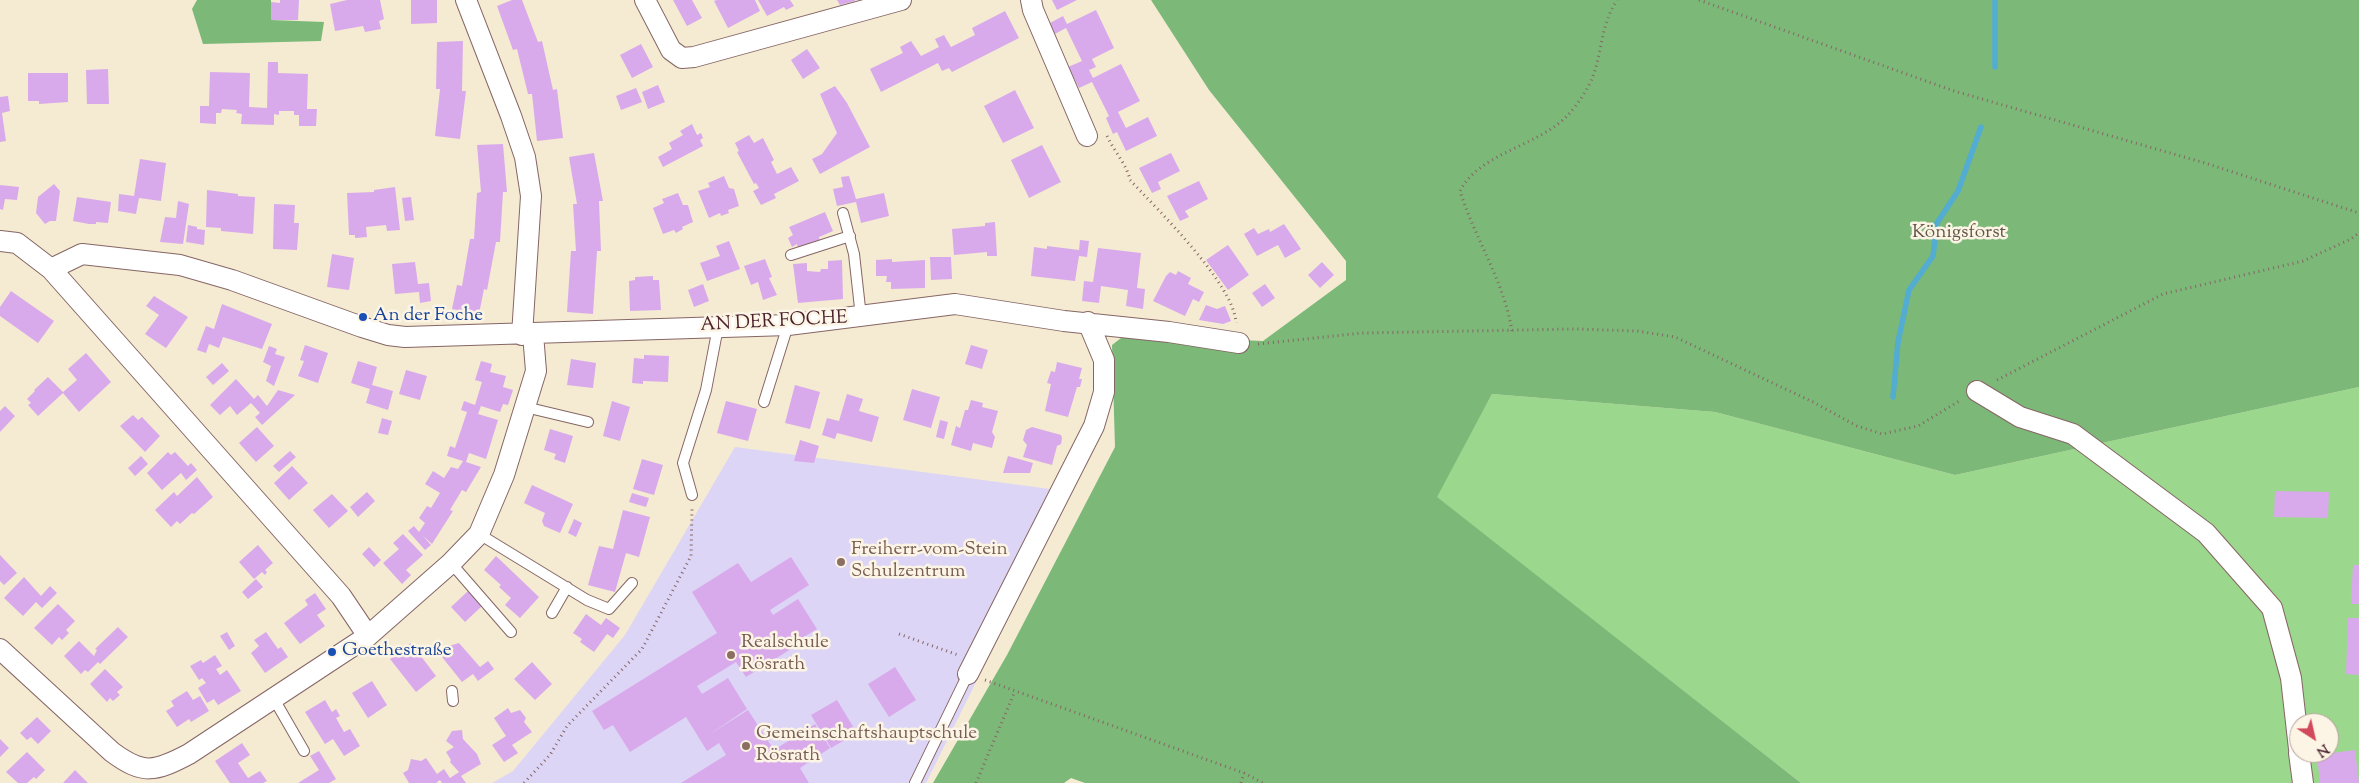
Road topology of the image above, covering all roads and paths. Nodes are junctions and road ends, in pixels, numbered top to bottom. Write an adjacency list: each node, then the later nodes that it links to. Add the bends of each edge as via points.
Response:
1 (466, 0): 20 (street, via 525,157 531,196)
2 (645, 0): 3 (street, via 671,50 682,58)
3 (901, 0)
4 (1031, 0): 7 (street)
5 (1617, 0): 19 (path, via 1607,16 1593,78 1568,115 1536,138 1485,164 1465,180 1460,191 1508,305)
6 (1700, 0): 8 (path, via 1954,91 2205,163)
7 (1087, 136): 21 (path, via 1106,135 1120,162 1128,169 1130,180 1188,242 1232,304)
8 (2359, 213)
9 (843, 214): 11 (lane)
10 (2359, 232): 22 (path, via 2351,239 2303,261 2163,294)
11 (850, 236): 13 (lane); 15 (lane)
12 (0, 241): 14 (street, via 17,242)
13 (791, 255)
14 (51, 269): 20 (street, AN DER FOCHE, via 82,254 180,265 388,335 422,338); 34 (street, via 341,596)
15 (860, 318): 16 (street, AN DER FOCHE, via 955,304); 17 (street, AN DER FOCHE)
16 (1088, 322): 21 (street, AN DER FOCHE); 36 (street, via 1104,360 1104,392 1094,426)
17 (788, 325): 18 (street, AN DER FOCHE); 23 (lane)
18 (718, 327): 20 (street, AN DER FOCHE); 26 (lane, via 706,390 683,463)
19 (1512, 331): 21 (path, via 1362,333 1262,344); 22 (path, via 1637,331 1675,337 1857,426 1882,434 1918,426)
20 (528, 334): 24 (street, via 536,371)
21 (1239, 343)
22 (1977, 391): 39 (street, via 2020,417 2073,434 2206,533 2272,608 2291,678)
23 (764, 402)
24 (525, 407): 25 (lane); 27 (street, via 504,475)
25 (588, 422)
26 (692, 495): 43 (path, via 691,556 642,648 567,726 550,756)
27 (478, 534): 28 (street); 30 (lane)
28 (451, 564): 32 (lane); 34 (street)
29 (632, 582): 30 (lane, via 609,609)
30 (567, 587): 31 (lane)
31 (552, 613)
32 (512, 632)
33 (900, 634): 36 (path)
34 (368, 636): 38 (street)
35 (0, 649): 38 (street, via 112,752 129,765 146,770 166,766 189,754)
36 (971, 668): 37 (path); 44 (lane)
37 (1015, 691): 42 (path); 45 (path)
38 (274, 699): 40 (lane)
39 (2295, 713)
40 (304, 751)
41 (2300, 763): 48 (street)
42 (1244, 773): 46 (path); 47 (path)
43 (524, 783)
44 (915, 783)
45 (976, 783)
46 (1241, 783)
47 (1262, 783)
48 (2303, 783)

